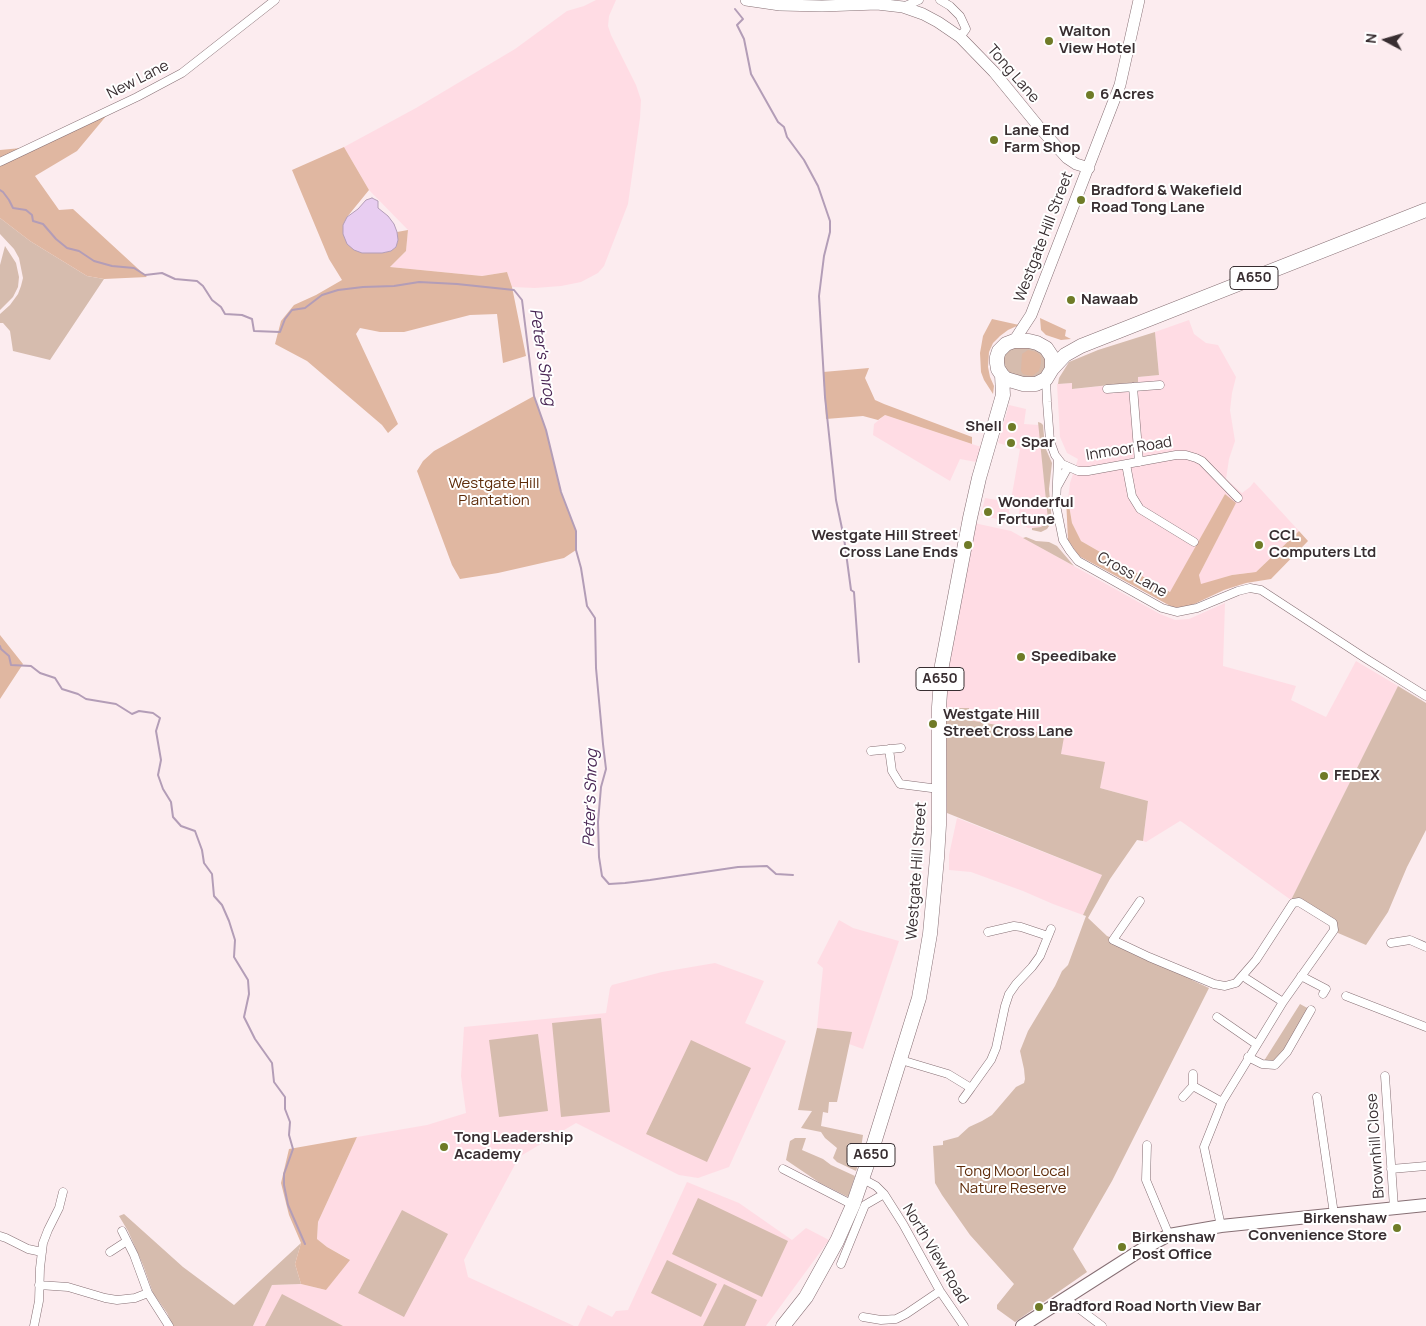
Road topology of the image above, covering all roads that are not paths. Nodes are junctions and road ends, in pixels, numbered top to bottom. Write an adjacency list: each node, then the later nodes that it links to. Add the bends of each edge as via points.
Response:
1 (275, 0): 8 (street, New Lane, via 182,73)
2 (746, 0): 6 (street, Tong Lane, via 780,5 877,4)
3 (918, 0): 6 (street)
4 (940, 0): 7 (street, via 960,16 966,29)
5 (1139, 0): 9 (street, Westgate Hill Street, via 1120,86)
6 (903, 7): 7 (street, Tong Lane, via 923,14)
7 (960, 37): 9 (street, Tong Lane, via 1067,158)
8 (0, 162)
9 (1089, 168): 11 (street, Westgate Hill Street)
10 (1426, 210): 14 (highway, A650)
11 (1031, 315): 12 (street, Westgate Hill Street); 13 (street, Westgate Hill Street, via 1031,330)
12 (1014, 341): 13 (highway, A650, via 1023,340); 16 (highway, A650, via 1002,346 997,357)
13 (1042, 346): 14 (highway, A650, via 1065,349); 15 (highway, via 1052,358)
14 (1081, 346): 15 (highway, A650, via 1065,356)
15 (1049, 374): 17 (highway, A650, via 1041,382); 22 (street, Cross Lane)
16 (1002, 375): 17 (highway); 21 (highway, Westgate Hill Street / A650)
17 (1027, 385): 21 (highway, A650); 22 (street, via 1037,389)
18 (1160, 385): 19 (street)
19 (1133, 387): 20 (street); 24 (street)
20 (1107, 389)
21 (1003, 395): 34 (highway, Westgate Hill Street / A650, via 977,485 942,665)
22 (1046, 402): 23 (street, Cross Lane, via 1050,441)
23 (1058, 459): 26 (street, Cross Lane); 27 (street, Cross Lane)
24 (1139, 462): 25 (street, Inmoor Road); 28 (street, Inmoor Road, via 1176,455 1196,458)
25 (1126, 464): 26 (street, Inmoor Road, via 1088,471); 29 (street, via 1132,496 1140,509)
26 (1068, 468): 27 (street)
27 (1056, 488): 30 (street, Cross Lane, via 1063,540 1070,551 1078,561 1120,586 1177,612 1197,608 1238,591 1261,590)
28 (1238, 498)
29 (1194, 542)
30 (1426, 696)
31 (901, 748): 32 (street)
32 (890, 749): 33 (street); 34 (street, via 892,771 900,784)
33 (871, 751)
34 (939, 788): 49 (highway, Westgate Hill Street / A650, via 930,934 919,998)
35 (1140, 901): 39 (street, via 1112,940 1225,986 1236,983 1256,960 1293,902 1299,902 1333,923 1334,930)
36 (988, 932): 53 (street, via 1014,926 1050,933 1038,960 1009,994 993,1055)
37 (1391, 943): 38 (street, via 1410,940)
38 (1426, 947)
39 (1301, 976): 41 (street, via 1326,989); 43 (street)
40 (1247, 979): 43 (street)
41 (1323, 994)
42 (1346, 996): 46 (street, via 1366,1007)
43 (1283, 1002): 47 (street)
44 (1311, 1010): 48 (street, via 1287,1052 1274,1065 1262,1064)
45 (1217, 1017): 47 (street)
46 (1426, 1026)
47 (1256, 1044): 48 (street)
48 (1248, 1057): 57 (street)
49 (900, 1060): 53 (street, via 948,1074); 62 (highway, Westgate Hill Street / A650)
50 (1193, 1074): 52 (street)
51 (1388, 1081): 61 (street, Brownhill Close)
52 (1193, 1086): 54 (street); 57 (street)
53 (971, 1088): 56 (street)
54 (1183, 1097)
55 (1317, 1097): 70 (street)
56 (963, 1098)
57 (1222, 1102): 71 (street, via 1204,1146)
58 (1147, 1145): 74 (street, via 1146,1180)
59 (1426, 1166): 61 (street)
60 (783, 1169): 65 (street)
61 (1391, 1169): 68 (street, Brownhill Close)
62 (863, 1179): 64 (street, North View Road); 65 (highway, Westgate Hill Street / A650)
63 (63, 1192): 67 (street)
64 (884, 1194): 78 (street, North View Road, via 865,1205); 80 (street, North View Road)
65 (853, 1205): 86 (highway, Westgate Hill Street / A650, via 838,1241 806,1297)
66 (1426, 1205): 68 (main road)
67 (59, 1208): 69 (street); 76 (street, via 45,1236)
68 (1394, 1208): 70 (main road)
69 (68, 1210)
70 (1334, 1214): 71 (main road)
71 (1221, 1226): 74 (main road)
72 (122, 1231): 75 (street)
73 (0, 1236): 76 (street)
74 (1169, 1236): 82 (main road)
75 (127, 1241): 77 (street); 81 (street)
76 (42, 1252): 79 (street)
77 (110, 1252)
78 (841, 1264)
79 (39, 1285): 81 (street, via 68,1287 117,1300); 84 (street)
80 (940, 1291): 83 (street, via 896,1318 881,1320); 87 (street, North View Road)
81 (148, 1293): 85 (street)
82 (1065, 1298): 88 (main road); 89 (street)
83 (863, 1316)
84 (34, 1326)
85 (169, 1326)
86 (783, 1326)
87 (964, 1326)
88 (1022, 1326)
89 (1102, 1326)

